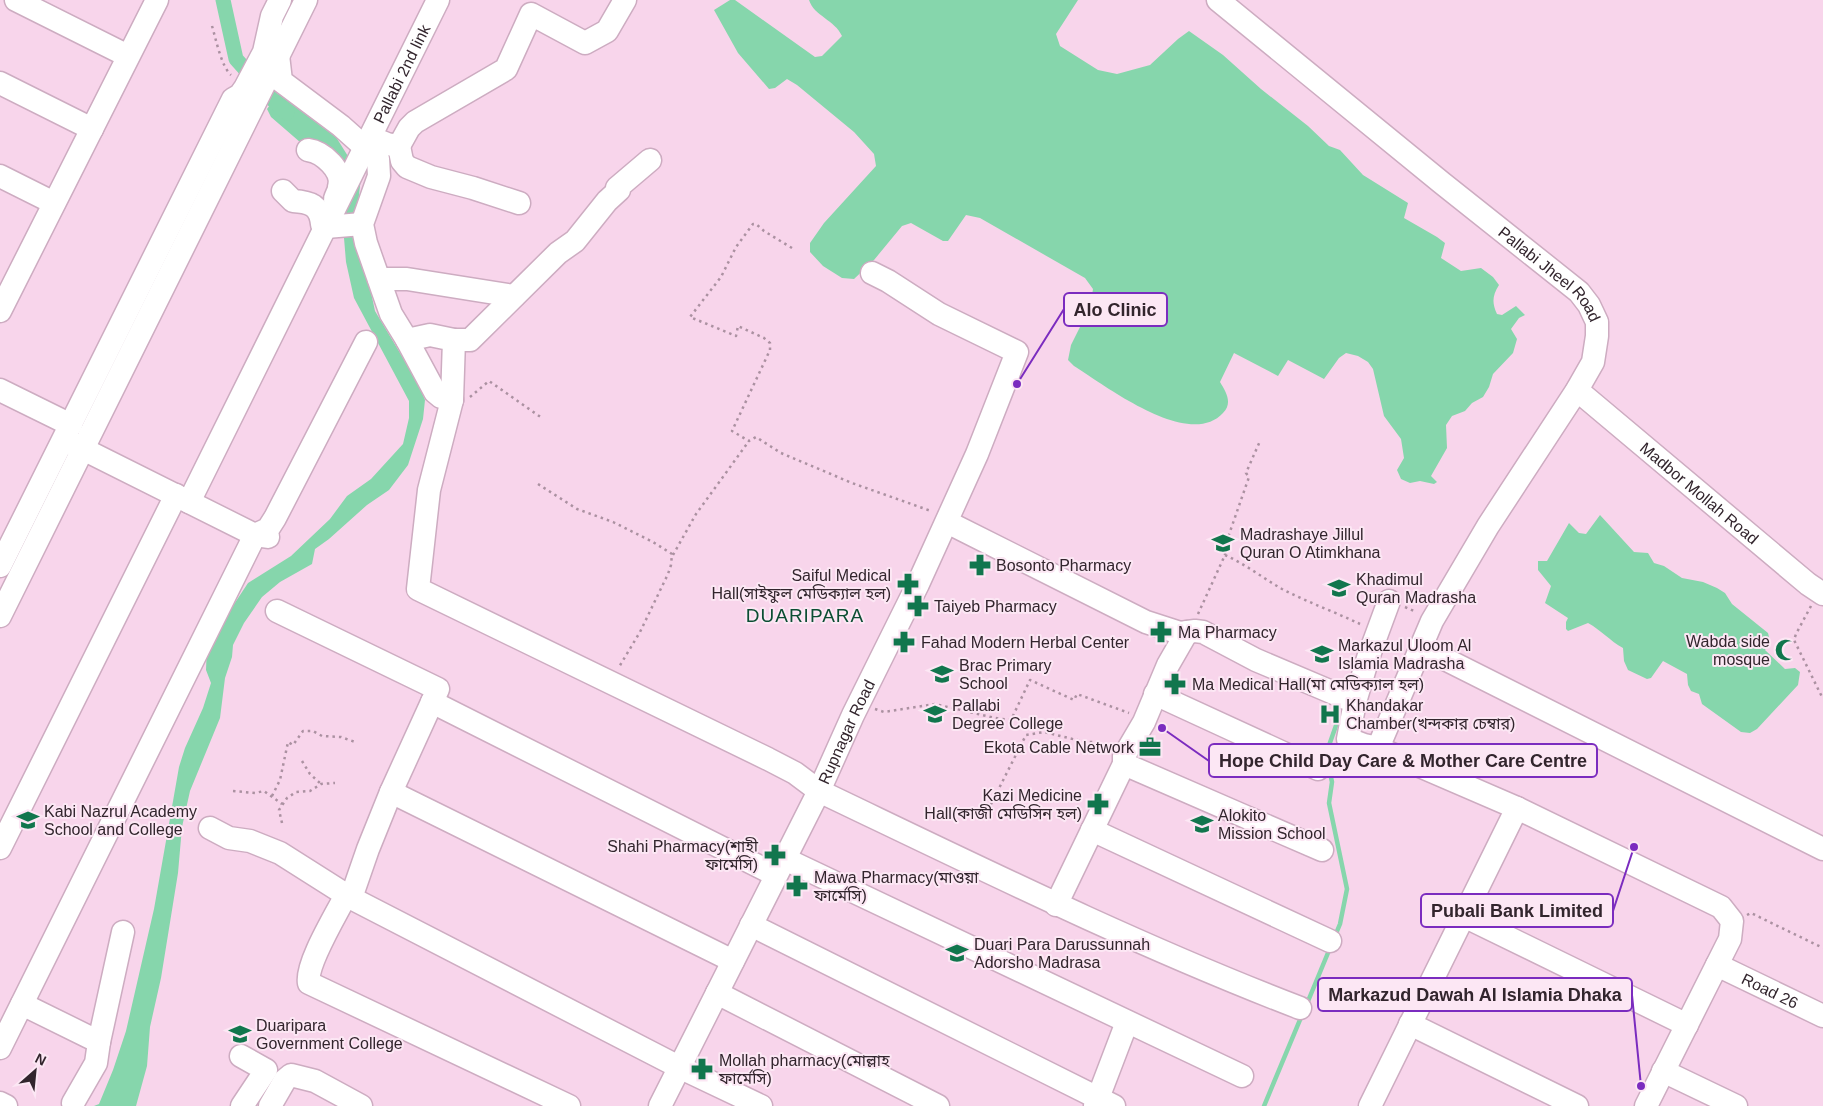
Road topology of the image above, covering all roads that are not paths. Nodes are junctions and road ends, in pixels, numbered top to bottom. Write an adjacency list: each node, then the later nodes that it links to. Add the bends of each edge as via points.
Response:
1 (16, 0): 9 (street)
2 (157, 0): 9 (street)
3 (280, 0): 10 (street, via 272,16)
4 (306, 0): 10 (street)
5 (438, 0): 13 (street, Pallabi 2nd link)
6 (625, 0): 8 (street, via 607,31 586,43)
7 (1218, 0): 32 (street, Pallabi Jheel Road, via 1579,292 1597,322 1597,336 1593,362)
8 (528, 5): 14 (street, via 506,69 414,122)
9 (128, 56): 12 (street)
10 (272, 58): 13 (street, via 281,81); 34 (street, via 247,98)
11 (0, 83): 12 (street)
12 (92, 129): 19 (street)
13 (367, 144): 14 (street); 21 (street, Pallabi 2nd link); 22 (street, via 370,154 378,159 379,176)
14 (399, 146): 20 (street, via 402,161 407,166 431,177)
15 (308, 150): 21 (street, via 322,155 336,171 340,186 330,211)
16 (650, 160): 26 (street, via 617,188 619,190 575,241)
17 (0, 176): 19 (street)
18 (284, 191): 21 (street, via 292,201 313,205 321,215 322,224)
19 (54, 203): 25 (street)
20 (519, 203)
21 (332, 220): 22 (street); 35 (street)
22 (361, 224): 24 (street)
23 (872, 273): 36 (street, Rupnagar Road, via 939,314 1017,352)
24 (379, 279): 26 (street, via 407,279); 28 (street, via 391,314)
25 (6, 283): 27 (street)
26 (514, 296): 29 (street, via 470,340)
27 (0, 311)
28 (407, 340): 29 (street, via 430,335); 33 (street, via 434,392)
29 (454, 340): 33 (street)
30 (366, 342): 37 (street, via 275,518 268,529)
31 (0, 390): 34 (street)
32 (1577, 390): 40 (street, Madbor Mollah Road); 45 (street, Pallabi Jheel Road, via 1488,526 1432,621)
33 (452, 402): 52 (street, via 429,490 418,589 795,773)
34 (73, 438): 35 (street); 39 (street); 43 (street)
35 (183, 498): 37 (street); 57 (street)
36 (948, 520): 44 (street, via 1146,622 1173,632); 52 (street, Rupnagar Road)
37 (254, 535): 38 (street); 70 (street)
38 (279, 538)
39 (0, 566)
40 (1821, 593)
41 (1390, 600): 48 (street)
42 (277, 611): 47 (street, via 438,689)
43 (0, 616)
44 (1188, 632): 46 (street); 48 (street, via 1202,632 1256,660)
45 (1421, 647): 49 (street, Pallabi Jheel Road); 58 (street)
46 (1155, 694): 50 (street); 51 (street)
47 (432, 702): 53 (street); 60 (street)
48 (1355, 702): 49 (street, via 1348,739)
49 (1378, 748): 54 (street)
50 (1124, 760): 56 (street); 59 (street)
51 (1318, 769)
52 (819, 791): 60 (street, Rupnagar Road); 62 (street)
53 (391, 792): 61 (street); 67 (street)
54 (1517, 808): 63 (street); 68 (street, via 1721,907 1732,922 1730,939)
55 (210, 828): 61 (street, via 229,838 250,841 280,853)
56 (1092, 830): 62 (street); 66 (street)
57 (0, 848)
58 (1823, 849)
59 (1322, 850)
60 (780, 867): 64 (street, Rupnagar Road); 73 (street)
61 (349, 896): 79 (street); 89 (street, via 314,959 309,983)
62 (1056, 905): 71 (street)
63 (1464, 916): 74 (street); 75 (street)
64 (751, 925): 67 (street, Rupnagar Road); 84 (street)
65 (123, 932): 76 (street)
66 (1330, 940)
67 (733, 961): 69 (street, Rupnagar Road)
68 (1717, 965): 72 (street, Road 26); 75 (street)
69 (717, 993): 79 (street, Rupnagar Road); 92 (street)
70 (22, 1004): 76 (street); 77 (street)
71 (1300, 1008)
72 (1823, 1016)
73 (1127, 1022): 81 (street); 84 (street)
74 (1410, 1024): 93 (street); 94 (street)
75 (1686, 1025): 80 (street)
76 (99, 1042): 83 (street, via 96,1063)
77 (0, 1048)
78 (241, 1056): 86 (street, via 266,1070)
79 (679, 1067): 90 (street, Rupnagar Road); 91 (street)
80 (1663, 1071): 95 (street); 96 (street)
81 (1242, 1076)
82 (0, 1103): 85 (street)
83 (73, 1103)
84 (1103, 1103)
85 (6, 1106)
86 (242, 1106)
87 (270, 1106): 88 (street, via 291,1075 315,1081)
88 (361, 1106)
89 (569, 1106)
90 (660, 1106)
91 (761, 1106)
92 (938, 1106)
93 (1370, 1106)
94 (1577, 1106)
95 (1646, 1106)
96 (1736, 1106)

